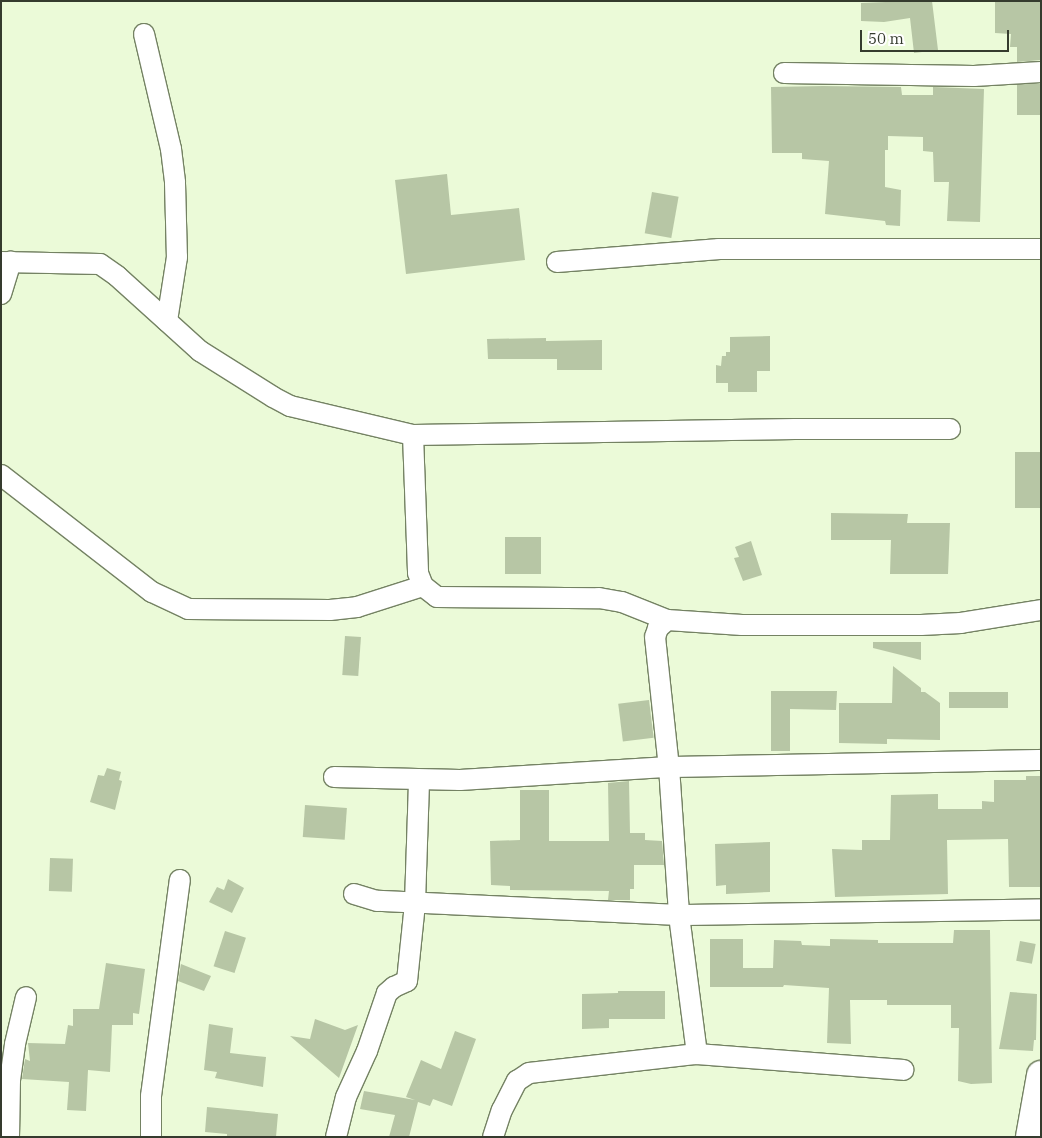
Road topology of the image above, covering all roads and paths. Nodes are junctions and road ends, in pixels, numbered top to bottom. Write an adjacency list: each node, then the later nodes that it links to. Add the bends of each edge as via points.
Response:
1 (144, 34): 8 (street, via 175,183 177,256)
2 (1041, 72): 3 (street, via 974,76)
3 (784, 73)
4 (1041, 249): 6 (street, via 719,249)
5 (6, 262): 7 (street); 8 (street, via 100,264)
6 (557, 262)
7 (1, 294)
8 (167, 321): 10 (street, via 200,351 290,406)
9 (950, 429): 10 (street)
10 (413, 436): 12 (street, via 418,573)
11 (1, 475): 12 (street, via 152,592 188,609 330,610 357,607)
12 (423, 586): 14 (street, via 437,596 599,598 622,602)
13 (1041, 610): 14 (street, via 961,623 920,625 742,625)
14 (667, 620): 16 (street, via 658,628 655,637)
15 (1041, 760): 16 (street)
16 (669, 767): 18 (street); 23 (street)
17 (334, 777): 18 (street)
18 (420, 781): 21 (street)
19 (180, 880): 29 (street, via 151,1096)
20 (354, 894): 21 (street, via 377,902)
21 (415, 903): 23 (street); 30 (street, via 407,981 387,993 367,1051 346,1097)
22 (1041, 909): 23 (street)
23 (679, 915): 25 (street)
24 (26, 997): 28 (street, via 10,1080)
25 (697, 1054): 26 (street); 31 (street, via 529,1073 516,1081)
26 (903, 1070)
27 (1041, 1074): 32 (main road)
28 (9, 1137)
29 (151, 1137)
30 (336, 1137)
31 (493, 1137)
32 (1030, 1137)

